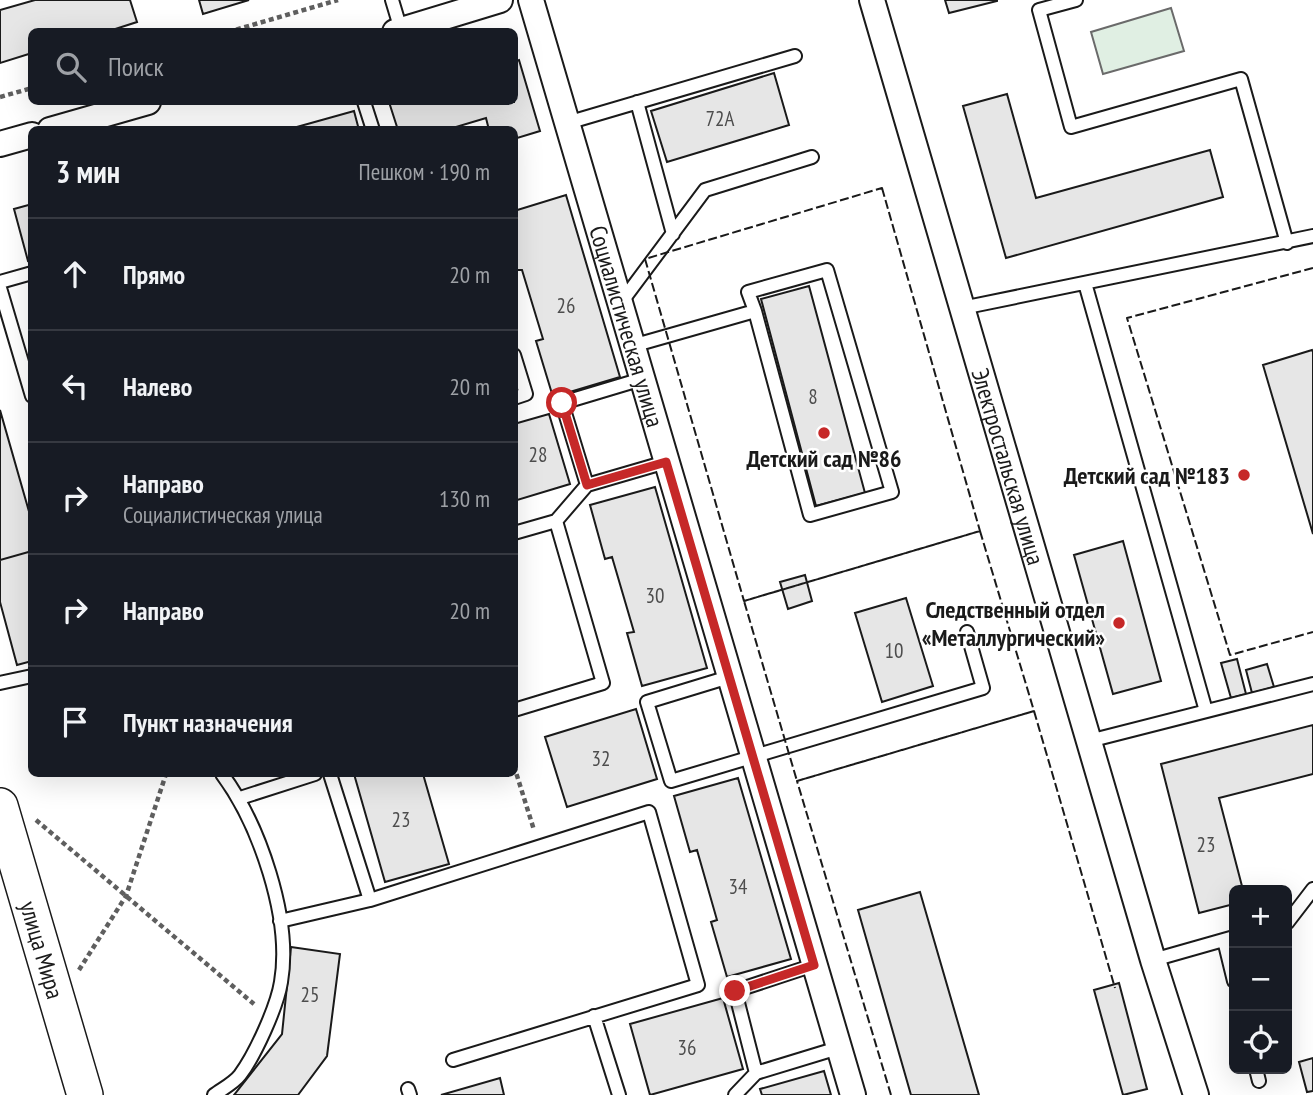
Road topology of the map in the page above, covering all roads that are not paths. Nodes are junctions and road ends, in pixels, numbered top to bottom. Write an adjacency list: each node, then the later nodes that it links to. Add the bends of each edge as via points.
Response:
1 (392, 0): 6 (lane)
2 (500, 0): 7 (street)
3 (531, 0): 12 (street, Социалистическая улица)
4 (872, 0): 26 (street, Электростальская улица)
5 (1076, 0): 20 (lane, via 1039,10 1071,127 1241,79)
6 (397, 28)
7 (408, 28)
8 (796, 56): 9 (lane)
9 (637, 102): 12 (lane); 18 (lane)
10 (138, 105): 13 (street)
11 (365, 105): 14 (lane)
12 (567, 123): 25 (street, Социалистическая улица)
13 (64, 126)
14 (372, 126)
15 (28, 136): 16 (street)
16 (0, 144)
17 (812, 157): 18 (lane, via 705,190)
18 (673, 234): 25 (lane)
19 (1313, 236): 20 (lane)
20 (1287, 243): 23 (lane)
21 (28, 274): 22 (lane)
22 (0, 282)
23 (1085, 283): 26 (lane); 43 (lane)
24 (0, 288): 31 (lane)
25 (620, 304): 28 (street, Социалистическая улица)
26 (962, 308): 44 (street, Электростальская улица)
27 (755, 312): 27 (lane, via 748,292 827,270 892,492 810,515); 28 (lane)
28 (632, 346): 30 (street, Социалистическая улица)
29 (518, 368): 32 (lane, via 526,394)
30 (642, 379): 33 (street, Социалистическая улица); 34 (lane, via 562,403)
31 (28, 382)
32 (518, 397)
33 (666, 462): 34 (lane); 39 (street, Социалистическая улица)
34 (587, 485): 35 (lane)
35 (556, 521): 36 (lane); 42 (lane, via 603,683)
36 (518, 532)
37 (967, 632): 45 (lane, via 984,688)
38 (28, 677): 40 (lane)
39 (730, 677): 45 (street, Социалистическая улица); 45 (lane, via 647,702 671,781)
40 (0, 683)
41 (1313, 684): 43 (lane)
42 (518, 709)
43 (1206, 711): 44 (lane)
44 (1089, 741): 56 (street, Электростальская улица)
45 (752, 756): 57 (street, Социалистическая улица)
46 (224, 777): 49 (lane)
47 (306, 777): 49 (lane)
48 (331, 777): 52 (lane)
49 (240, 798): 54 (lane, via 266,867)
50 (13, 809): 62 (main road, улица Мира)
51 (1313, 889): 53 (lane)
52 (370, 900): 54 (lane); 58 (lane, via 649,812 698,985)
53 (1292, 916)
54 (279, 921): 63 (lane, via 281,983 239,1076)
55 (1229, 939): 56 (lane)
56 (1153, 960): 67 (street, Электростальская улица)
57 (814, 965): 59 (street, Социалистическая улица); 61 (lane, via 735,991)
58 (594, 1016): 60 (lane); 64 (lane)
59 (838, 1048): 61 (lane); 66 (street, Социалистическая улица)
60 (453, 1060)
61 (756, 1073): 65 (lane)
62 (85, 1095)
63 (214, 1095)
64 (619, 1095)
65 (735, 1095)
66 (853, 1095)
67 (1196, 1095)

